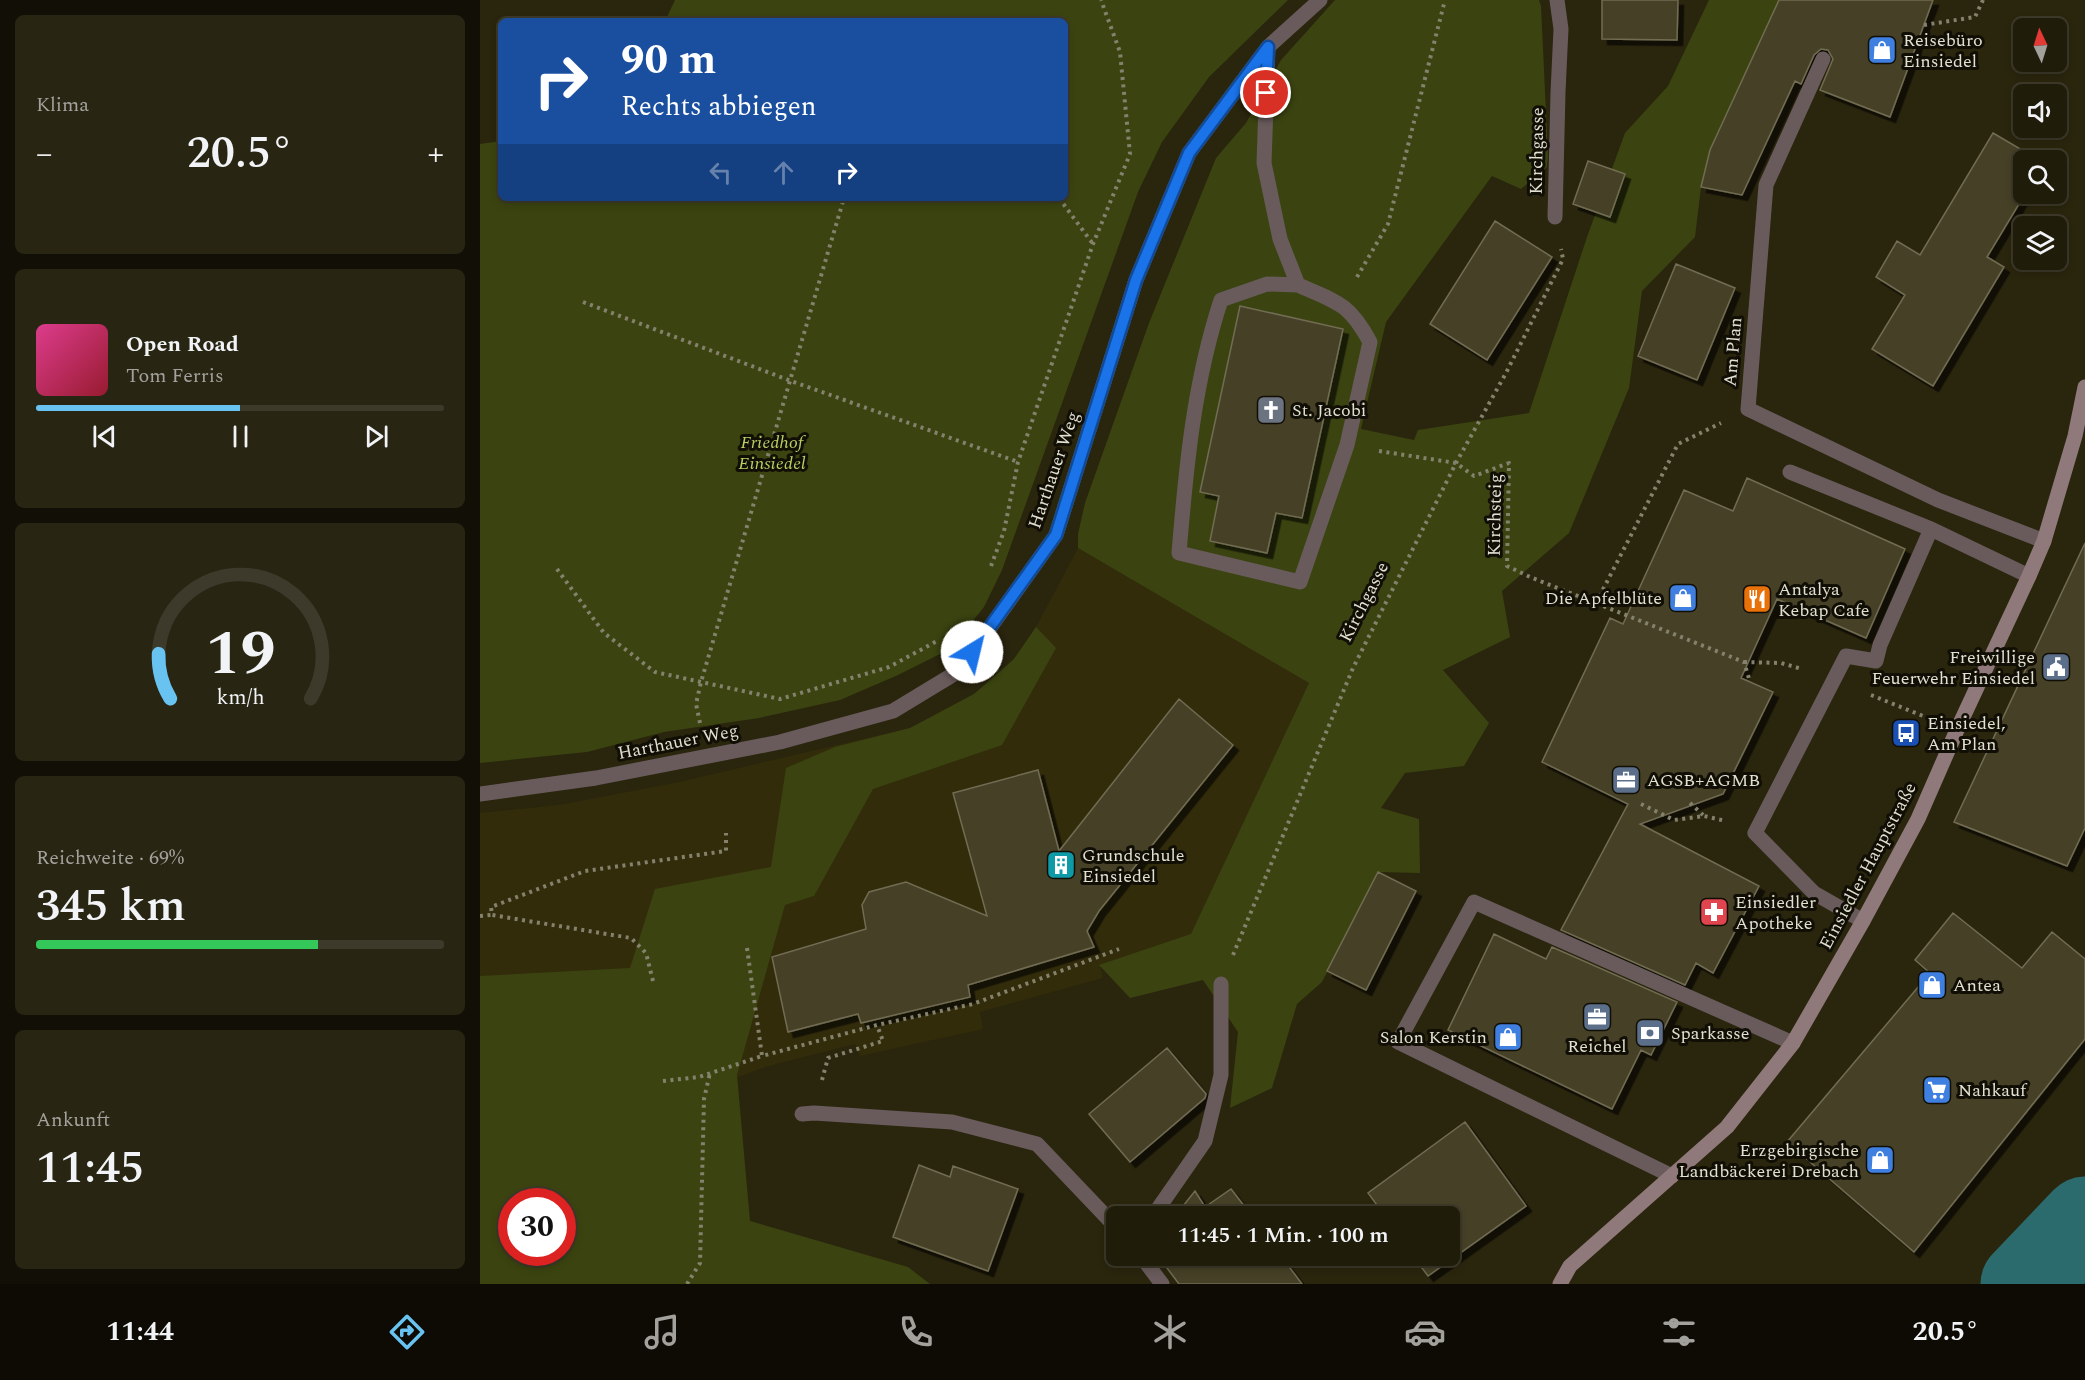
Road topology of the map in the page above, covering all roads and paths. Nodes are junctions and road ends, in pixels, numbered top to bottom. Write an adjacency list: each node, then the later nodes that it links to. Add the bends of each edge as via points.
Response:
1 (1101, 0): 12 (path, via 1120,52 1130,154)
2 (1445, 0): 15 (path, via 1388,224)
3 (1557, 0): 11 (street, Kirchgasse, via 1561,29)
4 (1983, 0): 6 (path, via 1975,17)
5 (1311, 3): 7 (street, Harthauer Weg)
6 (1924, 25)
7 (1268, 47): 13 (street, via 1264,164 1280,239); 35 (street, Harthauer Weg, via 1189,153 1136,280 1056,535 959,671 893,711 780,742)
8 (1823, 58): 18 (street, Am Plan, via 1766,185)
9 (843, 201): 16 (path)
10 (1061, 201): 12 (path)
11 (1555, 217): 22 (path, Kirchgasse, via 1563,259)
12 (1093, 244): 21 (path)
13 (1298, 285): 15 (street); 20 (street, via 1267,284 1221,300 1194,411 1179,553 1300,582)
14 (583, 302): 16 (path)
15 (1341, 303): 20 (street, via 1359,321 1370,342)
16 (791, 381): 21 (path); 33 (path)
17 (2085, 387): 19 (main road, Einsiedler Hauptstraße)
18 (1748, 409): 25 (street, Am Plan, via 1938,500); 29 (path, via 1678,444)
19 (2080, 437): 25 (main road, Einsiedler Hauptstraße)
20 (1347, 445): 22 (path)
21 (1018, 462): 27 (path, via 1004,531)
22 (1456, 463): 29 (path, Kirchsteig, via 1474,476 1509,464 1507,566); 48 (path, Kirchgasse, via 1353,668)
23 (1790, 472): 24 (street)
24 (1931, 530): 28 (street); 41 (street, via 1876,661 1846,656)
25 (2044, 541): 28 (main road, Einsiedler Hauptstraße)
26 (557, 569): 33 (path, via 604,633 655,672)
27 (989, 570)
28 (2029, 576): 44 (main road, Einsiedler Hauptstraße, via 1918,819)
29 (1596, 603): 31 (path)
30 (944, 637): 33 (path, via 889,668 780,699)
31 (1744, 662): 32 (path); 34 (path)
32 (1781, 663)
33 (701, 682): 35 (path, via 696,704)
34 (1750, 682)
35 (707, 756): 36 (street, Harthauer Weg, via 596,778)
36 (480, 794)
37 (1690, 803): 39 (path)
38 (1641, 804): 39 (path, via 1674,820)
39 (1704, 816): 41 (path)
40 (726, 833): 42 (path, via 726,851 585,871 491,907)
41 (1755, 833): 44 (street, via 1814,893)
42 (492, 915): 43 (path); 47 (path, via 631,938 646,953)
43 (480, 916)
44 (1863, 921): 50 (main road, Einsiedler Hauptstraße)
45 (747, 948): 51 (path)
46 (1119, 949): 49 (path, via 973,1004)
47 (653, 981)
48 (1221, 984): 56 (street, via 1221,1075 1205,1141)
49 (878, 1025): 51 (path); 54 (path, via 883,1041 828,1058)
50 (1793, 1043): 55 (main road, Einsiedler Hauptstraße, via 1727,1127); 55 (street, via 1474,902 1398,1042)
51 (762, 1056): 52 (path)
52 (710, 1073): 53 (path); 59 (path, via 705,1099 700,1263)
53 (663, 1081)
54 (808, 1113): 57 (street, via 952,1122 1037,1144)
55 (1672, 1176): 61 (main road, Einsiedler Hauptstraße, via 1570,1266)
56 (1160, 1206)
57 (1106, 1216)
58 (1148, 1266): 60 (street)
59 (687, 1284)
60 (1162, 1284)
61 (1560, 1284)

